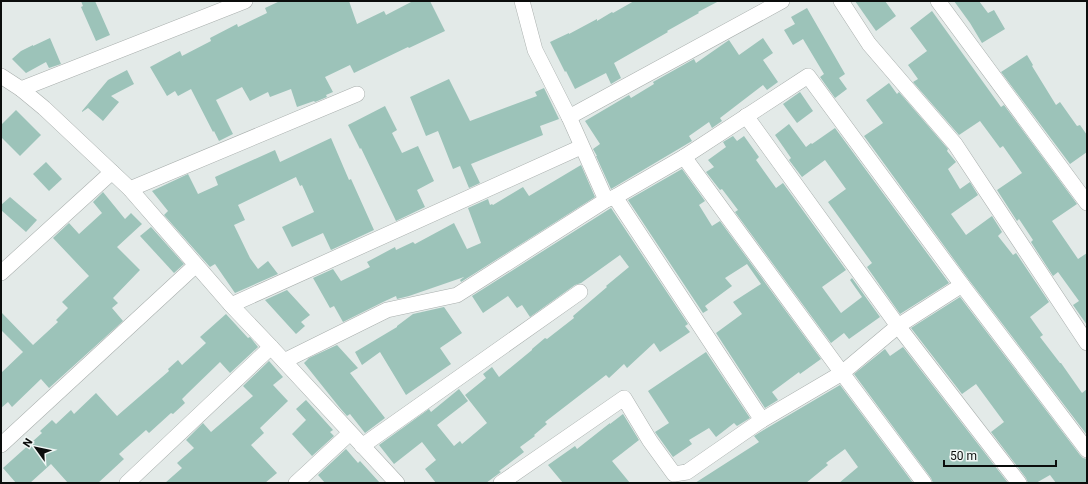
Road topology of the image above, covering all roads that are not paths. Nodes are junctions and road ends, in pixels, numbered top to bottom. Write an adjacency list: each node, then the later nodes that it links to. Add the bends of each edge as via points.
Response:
1 (245, 1): 7 (street)
2 (522, 1): 10 (street, via 535,50)
3 (782, 1): 10 (street)
4 (841, 1): 23 (street, via 869,44 955,144)
5 (938, 1): 16 (street)
6 (1, 76): 7 (street)
7 (21, 89): 13 (street)
8 (357, 94): 14 (street)
9 (746, 116): 12 (street); 19 (street, via 808,76); 22 (street)
10 (569, 117): 11 (street)
11 (581, 147): 15 (street); 21 (street)
12 (684, 157): 15 (street); 26 (street)
13 (112, 172): 14 (street); 18 (street)
14 (130, 189): 17 (street)
15 (610, 198): 25 (street, via 457,295 387,310); 27 (street)
16 (1087, 203)
17 (196, 265): 21 (street); 29 (street)
18 (1, 273)
19 (962, 285): 22 (street); 31 (street)
20 (580, 292): 30 (street)
21 (231, 305): 24 (street)
22 (898, 326): 26 (street); 39 (street)
23 (1087, 343)
24 (271, 347): 25 (street); 33 (street)
25 (284, 361): 28 (street)
26 (842, 373): 27 (street); 38 (street)
27 (762, 420): 32 (street)
28 (350, 433): 30 (street); 34 (street)
29 (1, 445)
30 (362, 446): 35 (street)
31 (1087, 450)
32 (691, 478): 36 (street, via 674,474 624,398); 37 (street)
33 (127, 483)
34 (296, 483)
35 (397, 483)
36 (501, 483)
37 (671, 483)
38 (924, 483)
39 (1019, 483)

